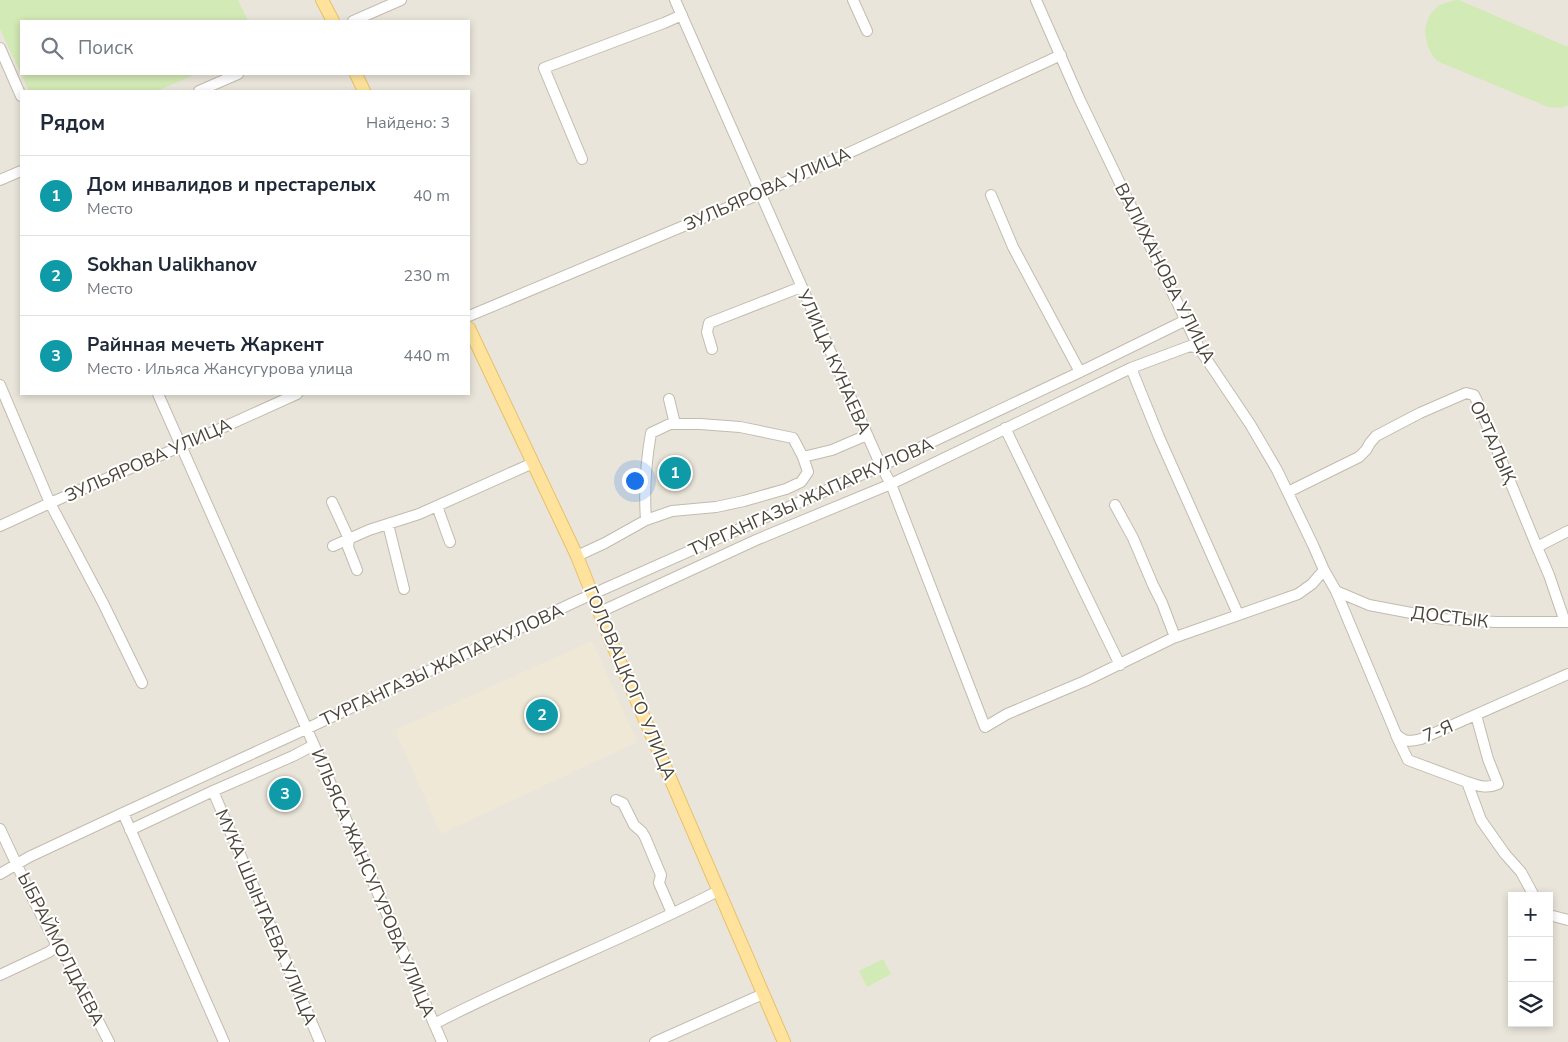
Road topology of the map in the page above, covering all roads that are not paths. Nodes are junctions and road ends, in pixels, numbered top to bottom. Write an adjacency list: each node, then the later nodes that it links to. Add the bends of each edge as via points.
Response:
1 (322, 0): 7 (main road)
2 (401, 0): 8 (street)
3 (675, 0): 6 (street, УЛИЦА КУНАЕВА)
4 (853, 0): 9 (street)
5 (1036, 0): 11 (street, ВАЛИХАНОВА УЛИЦА)
6 (682, 15): 17 (street, via 544,68); 20 (street, УЛИЦА КУНАЕВА)
7 (332, 20)
8 (355, 20)
9 (868, 31)
10 (0, 48): 16 (street)
11 (1061, 56): 20 (street, ЗУЛЬЯРОВА УЛИЦА); 24 (street, ВАЛИХАНОВА УЛИЦА)
12 (236, 75): 14 (street)
13 (356, 75): 15 (main road)
14 (201, 90)
15 (364, 90)
16 (20, 94)
17 (582, 159)
18 (20, 171): 19 (street)
19 (0, 180)
20 (760, 194): 22 (street, УЛИЦА КУНАЕВА); 23 (street, ЗУЛЬЯРОВА УЛИЦА)
21 (991, 195): 29 (street, via 1013,248)
22 (801, 287): 26 (street, via 709,323 707,332); 36 (street, УЛИЦА КУНАЕВА)
23 (470, 316)
24 (1186, 320): 27 (street, ВАЛИХАНОВА УЛИЦА); 29 (street, ТУРГАНГАЗЫ ЖАПАРКУЛОВА)
25 (470, 330): 39 (main road, ГОЛОВАЦКОГО УЛИЦА)
26 (712, 348)
27 (1199, 348): 28 (street, ТУРГАНГАЗЫ ЖАПАРКУЛОВА, via 1190,346); 42 (street, ВАЛИХАНОВА УЛИЦА, via 1250,424)
28 (1131, 368): 35 (street, ТУРГАНГАЗЫ ЖАПАРКУЛОВА); 62 (street)
29 (1080, 372): 40 (street, ТУРГАНГАЗЫ ЖАПАРКУЛОВА)
30 (0, 385): 44 (street)
31 (158, 395): 37 (street, ИЛЬЯСА ЖАНСУГУРОВА УЛИЦА)
32 (295, 395): 37 (street, ЗУЛЬЯРОВА УЛИЦА)
33 (669, 399): 34 (street)
34 (675, 424): 38 (street, via 740,427 793,438); 47 (street, via 651,433)
35 (1005, 428): 41 (street, ТУРГАНГАЗЫ ЖАПАРКУЛОВА); 65 (street)
36 (866, 435): 38 (street, via 832,450); 40 (street, УЛИЦА КУНАЕВА)
37 (182, 446): 44 (street, ЗУЛЬЯРОВА УЛИЦА); 69 (street, ИЛЬЯСА ЖАНСУГУРОВА УЛИЦА)
38 (803, 457): 47 (street, via 808,472 801,482 786,489 716,508 672,511)
39 (533, 463): 46 (street); 55 (main road, ГОЛОВАЦКОГО УЛИЦА)
40 (880, 466): 41 (street, УЛИЦА КУНАЕВА); 60 (street, ТУРГАНГАЗЫ ЖАПАРКУЛОВА)
41 (891, 484): 61 (street, ТУРГАНГАЗЫ ЖАПАРКУЛОВА, via 756,540); 65 (street, УЛИЦА КУНАЕВА, via 986,727 1007,714)
42 (1288, 492): 54 (street, ОРТАЛЫҚ, via 1359,457 1376,436 1466,393 1474,395 1477,401); 57 (street, ВАЛИХАНОВА УЛИЦА)
43 (332, 502): 51 (street)
44 (50, 503): 49 (street, ЗУЛЬЯРОВА УЛИЦА); 67 (street)
45 (1115, 505): 64 (street, via 1133,538)
46 (436, 506): 48 (street); 52 (street)
47 (646, 520): 55 (street)
48 (388, 524): 51 (street); 58 (street)
49 (0, 526)
50 (1568, 531): 54 (street)
51 (349, 538): 53 (street); 56 (street, via 348,547)
52 (450, 542)
53 (333, 546)
54 (1537, 548): 63 (street)
55 (577, 556): 60 (main road, ГОЛОВАЦКОГО УЛИЦА)
56 (357, 570)
57 (1324, 570): 59 (street, ВАЛИХАНОВА УЛИЦА); 62 (street, via 1298,594)
58 (404, 589)
59 (1336, 592): 63 (street, ДОСТЫК, via 1368,605 1443,619); 70 (street, 7-Я)
60 (592, 595): 61 (main road, ГОЛОВАЦКОГО УЛИЦА); 69 (street, ТУРГАНГАЗЫ ЖАПАРКУЛОВА)
61 (600, 612): 80 (main road, ГОЛОВАЦКОГО УЛИЦА)
62 (1238, 614): 64 (street)
63 (1566, 622)
64 (1175, 637): 65 (street)
65 (1120, 665)
66 (1568, 674): 68 (street, 7-Я)
67 (142, 683)
68 (1476, 715): 70 (street, 7-Я, via 1421,739 1408,742); 72 (street, via 1498,784 1492,787)
69 (306, 729): 71 (street, ИЛЬЯСА ЖАНСУГУРОВА УЛИЦА); 75 (street, ТУРГАНГАЗЫ ЖАПАРКУЛОВА)
70 (1396, 734): 72 (street, via 1408,760)
71 (314, 745): 73 (street); 88 (street, ИЛЬЯСА ЖАНСУГУРОВА УЛИЦА)
72 (1467, 782): 81 (street, via 1481,820 1521,872)
73 (212, 791): 77 (street); 91 (street, МУКА ШЫНТАЕВА УЛИЦА)
74 (616, 800): 82 (street, via 623,804 645,837 661,875 659,883)
75 (123, 813): 77 (street); 78 (street, ТУРГАНГАЗЫ ЖАПАРКУЛОВА)
76 (0, 829): 78 (street, ЫБРАЙМОЛДАЕВА)
77 (130, 830): 90 (street)
78 (18, 865): 79 (street, ТУРГАНГАЗЫ ЖАПАРКУЛОВА); 85 (street, ЫБРАЙМОЛДАЕВА)
79 (0, 874)
80 (718, 891): 82 (street); 87 (main road, ГОЛОВАЦКОГО УЛИЦА)
81 (1532, 892)
82 (672, 914): 88 (street)
83 (1553, 916): 84 (street)
84 (1568, 920)
85 (57, 946): 86 (street); 89 (street, ЫБРАЙМОЛДАЕВА)
86 (0, 975)
87 (763, 994): 93 (street); 94 (main road, ГОЛОВАЦКОГО УЛИЦА)
88 (434, 1024): 92 (street, ИЛЬЯСА ЖАНСУГУРОВА УЛИЦА)
89 (109, 1042)
90 (224, 1042)
91 (320, 1042)
92 (442, 1042)
93 (655, 1042)
94 (784, 1042)

